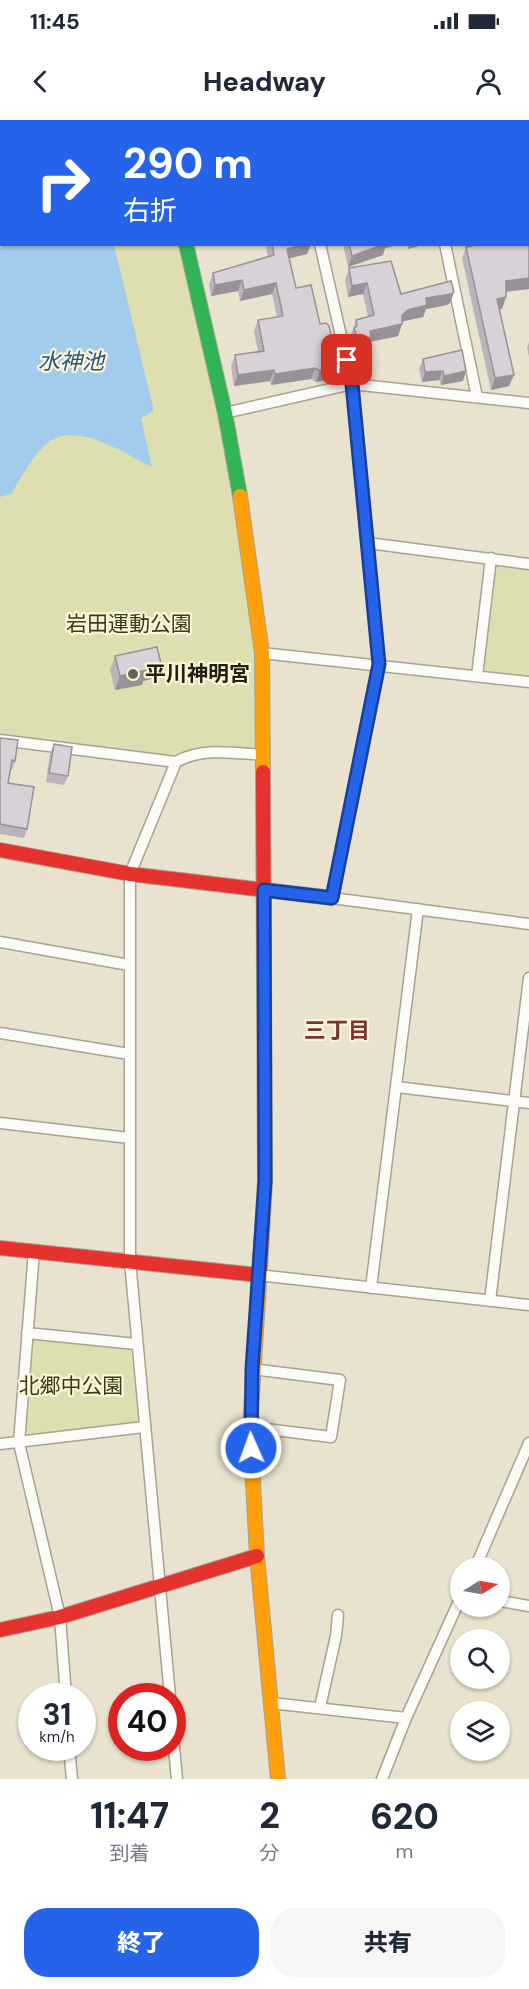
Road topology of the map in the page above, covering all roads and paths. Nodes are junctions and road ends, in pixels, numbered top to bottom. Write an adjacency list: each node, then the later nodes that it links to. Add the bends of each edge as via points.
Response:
1 (186, 246): 7 (street)
2 (320, 246): 4 (street)
3 (445, 246): 5 (street)
4 (352, 384): 5 (street); 7 (street); 8 (street)
5 (477, 397): 6 (street)
6 (529, 404)
7 (225, 413): 11 (street, via 248,542)
8 (368, 543): 9 (street); 12 (street)
9 (491, 558): 10 (street); 13 (street)
10 (529, 564)
11 (262, 653): 12 (street); 16 (street)
12 (379, 664): 13 (street); 21 (street)
13 (477, 676): 14 (street)
14 (529, 682)
15 (0, 740): 17 (street)
16 (263, 755): 17 (street, via 214,751); 20 (street)
17 (176, 762): 19 (street)
18 (0, 850): 19 (street)
19 (130, 874): 20 (street); 25 (street)
20 (264, 890): 21 (street); 37 (street, via 265,1181)
21 (332, 898): 22 (street)
22 (418, 909): 23 (street); 29 (street)
23 (529, 924)
24 (0, 942): 25 (street)
25 (129, 965): 28 (street)
26 (529, 978): 30 (street)
27 (0, 1033): 28 (street)
28 (129, 1054): 33 (street)
29 (397, 1087): 30 (street); 38 (street)
30 (514, 1101): 31 (street); 39 (street)
31 (529, 1103)
32 (0, 1124): 33 (street)
33 (129, 1138): 36 (street)
34 (0, 1248): 35 (street)
35 (34, 1251): 36 (street); 41 (street)
36 (130, 1261): 37 (street); 42 (street)
37 (258, 1275): 38 (street); 43 (street)
38 (371, 1288): 39 (street)
39 (490, 1300): 40 (street)
40 (529, 1305)
41 (27, 1333): 42 (street); 46 (street)
42 (136, 1344): 44 (street)
43 (252, 1369): 45 (street); 45 (street, via 340,1380 331,1437)
44 (144, 1427): 46 (street); 51 (street)
45 (250, 1427): 49 (street)
46 (19, 1443): 48 (street); 55 (street)
47 (529, 1443): 50 (street)
48 (0, 1444)
49 (257, 1556): 51 (street); 60 (street)
50 (479, 1557)
51 (159, 1585): 55 (street); 59 (street)
52 (510, 1602): 53 (street)
53 (529, 1606)
54 (338, 1615): 61 (street)
55 (60, 1617): 57 (street); 58 (street)
56 (452, 1617): 62 (street)
57 (0, 1630)
58 (65, 1683)
59 (169, 1683)
60 (271, 1703): 61 (street); 67 (street)
61 (320, 1707): 62 (street)
62 (406, 1718): 68 (street)
63 (70, 1761): 65 (street)
64 (175, 1761): 66 (street)
65 (72, 1779)
66 (177, 1779)
67 (278, 1779)
68 (382, 1779)

